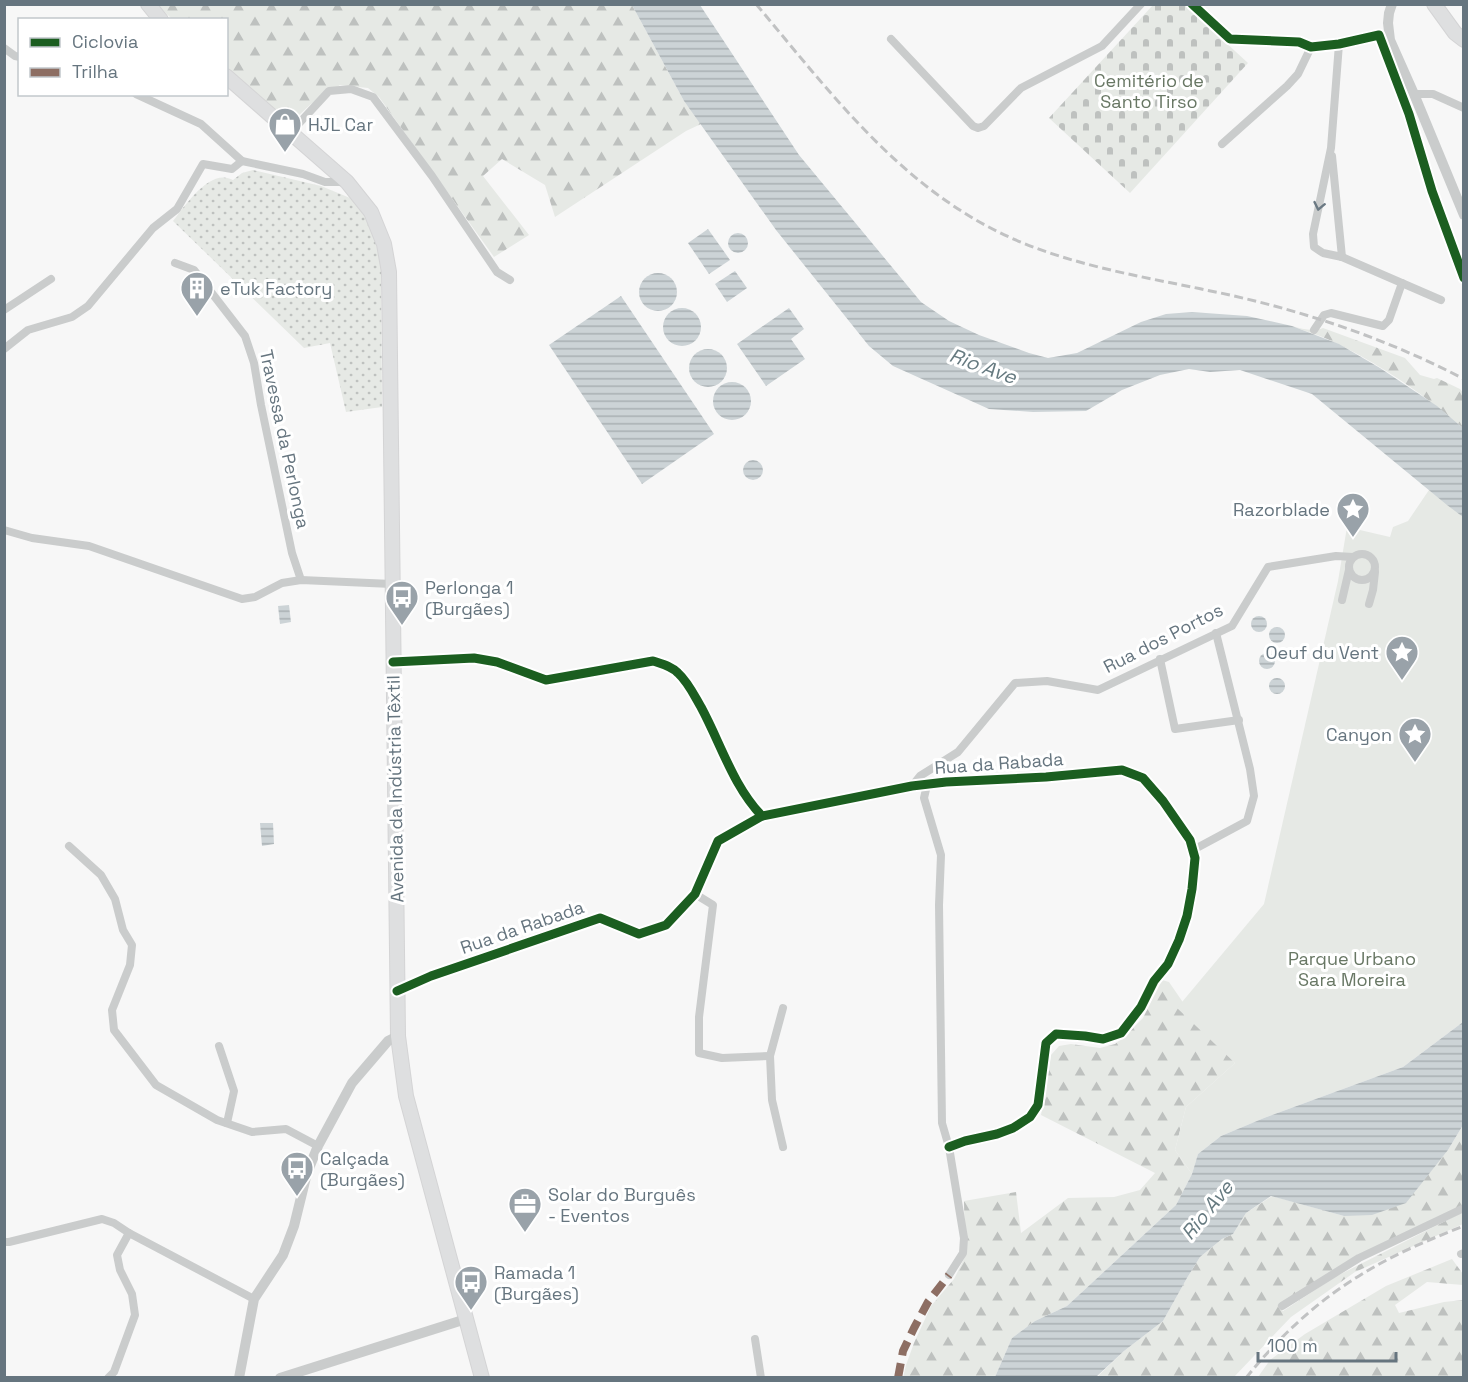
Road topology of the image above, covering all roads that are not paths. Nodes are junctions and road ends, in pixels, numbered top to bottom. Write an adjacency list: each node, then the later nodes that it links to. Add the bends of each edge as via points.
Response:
1 (148, 4): 6 (main road)
2 (1141, 4): 7 (street, via 1102,46 1021,88 978,128)
3 (1192, 4): 10 (street, via 1230,39)
4 (1392, 4): 14 (street, via 1390,40)
5 (1434, 5): 8 (main road)
6 (159, 18)
7 (891, 39)
8 (1464, 40)
9 (1339, 44): 10 (street); 19 (street); 25 (street, via 1379,35)
10 (1311, 46): 18 (street, via 1299,74)
11 (4, 48): 12 (street)
12 (18, 57)
13 (228, 78): 17 (main road, Avenida da Indústria Têxtil)
14 (1414, 94): 16 (street, via 1433,94); 22 (street)
15 (140, 96): 20 (street, via 201,124)
16 (1464, 108)
17 (291, 132): 21 (main road, Avenida da Indústria Têxtil); 27 (street, via 329,91 351,88 372,97 497,272)
18 (1222, 144)
19 (1332, 148): 23 (street); 23 (street, one-way to 23, via 1313,241 1314,247 1323,253)
20 (242, 161): 21 (street, via 325,182); 32 (street, via 232,169 203,164 177,209 153,228 88,306 72,317 28,330)
21 (347, 182): 39 (main road, Avenida da Indústria Têxtil, via 371,212 384,244 389,273)
22 (1464, 215)
23 (1342, 257): 28 (street)
24 (175, 263): 38 (street, Travessa da Perlonga, via 194,270 245,336)
25 (1464, 278)
26 (51, 279): 30 (street)
27 (510, 280)
28 (1402, 284): 29 (street); 31 (street, via 1383,326 1331,314 1324,315)
29 (1441, 300)
30 (4, 310)
31 (1314, 330)
32 (4, 348)
33 (4, 530): 38 (street, via 89,546 242,599)
34 (1336, 556): 35 (street, Rua dos Portos); 37 (street); 42 (street, Rua dos Portos, via 1268,567 1233,626)
35 (1353, 557): 36 (street, via 1366,554 1373,558); 37 (street)
36 (1376, 567): 37 (street, via 1371,577 1362,580 1355,578); 41 (street)
37 (1349, 568): 40 (street)
38 (301, 580): 39 (street)
39 (392, 584): 44 (main road, Avenida da Indústria Têxtil)
40 (1342, 600)
41 (1369, 604)
42 (1216, 633): 43 (street, Rua dos Portos); 45 (street)
43 (1160, 659): 45 (street, via 1175,729); 47 (street, Rua dos Portos, via 1098,690 1047,681 1015,683 958,752 920,776)
44 (393, 662): 48 (street, via 474,658 546,680 653,661 668,665 690,687 746,798); 52 (main road, Avenida da Indústria Têxtil)
45 (1239, 720): 50 (street, via 1254,796 1247,821)
46 (927, 785): 47 (street, Rua da Rabada); 50 (street, Rua da Rabada, via 1122,770 1143,778 1163,801); 60 (street, via 924,798 941,855 942,1123)
47 (912, 786): 48 (street, Rua da Rabada)
48 (762, 816): 51 (street, Rua da Rabada, via 718,841)
49 (69, 846): 57 (street, via 101,875 115,899 123,930 132,945 130,965 112,1010 114,1030 156,1085)
50 (1193, 850): 60 (street, Rua da Rabada, via 1196,858 1192,889 1179,940 1168,964 1121,1033 1103,1039 1056,1034 1046,1043 1038,1105 1029,1117 997,1134)
51 (695, 894): 52 (street, Rua da Rabada, via 666,925 639,934 600,918); 56 (street, via 713,905 699,1017 699,1053 722,1058)
52 (398, 991): 54 (main road, Avenida da Indústria Têxtil)
53 (783, 1008): 56 (street)
54 (398, 1036): 58 (street, via 388,1041 352,1083); 67 (main road, Avenida da Indústria Têxtil, via 406,1096)
55 (219, 1046): 57 (street, via 234,1091)
56 (770, 1056): 59 (street, via 772,1100)
57 (227, 1123): 58 (street, via 252,1132 286,1129)
58 (318, 1146): 65 (street, via 283,1255)
59 (783, 1147)
60 (949, 1147): 64 (street, via 964,1238 963,1253)
61 (1464, 1208): 66 (street, via 1359,1258)
62 (129, 1233): 63 (street, via 102,1219); 65 (street); 69 (street, via 117,1255 132,1294 135,1315 114,1372)
63 (4, 1242)
64 (949, 1275)
65 (254, 1299): 70 (street)
66 (1282, 1306)
67 (466, 1318): 71 (street); 72 (main road, Avenida da Indústria Têxtil)
68 (755, 1339): 73 (street)
69 (108, 1377)
70 (239, 1377)
71 (280, 1377)
72 (482, 1377)
73 (761, 1377)

